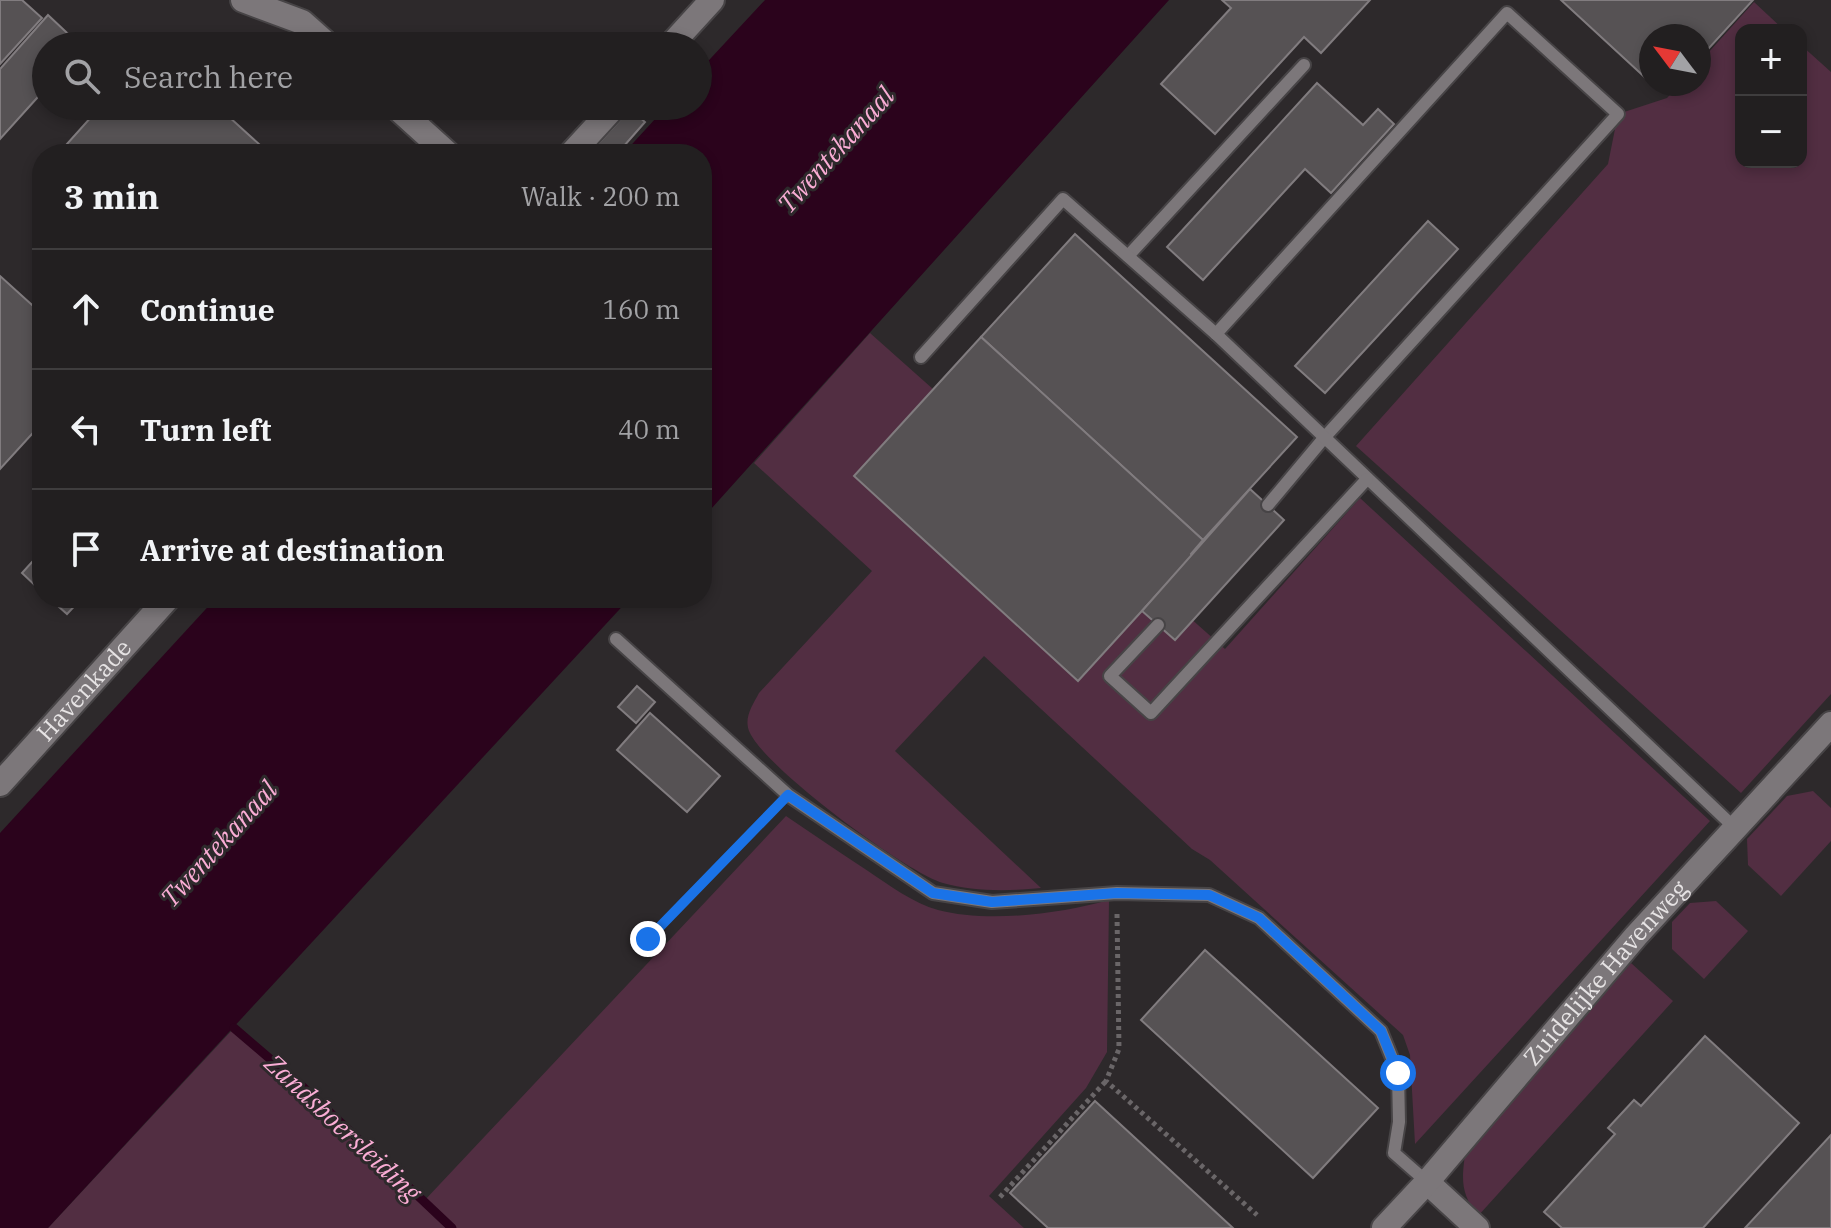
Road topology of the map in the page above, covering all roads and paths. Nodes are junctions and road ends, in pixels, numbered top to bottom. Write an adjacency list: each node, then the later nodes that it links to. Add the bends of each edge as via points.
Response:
1 (243, 0): 5 (street, via 302,22)
2 (712, 0): 6 (street)
3 (1498, 0): 4 (lane)
4 (1507, 13): 13 (lane); 15 (lane, via 1618,114)
5 (313, 32)
6 (683, 32)
7 (1304, 65): 12 (lane)
8 (410, 120): 10 (street)
9 (602, 120): 11 (street)
10 (437, 144)
11 (580, 144)
12 (1128, 256): 13 (lane); 14 (lane, via 1063,199)
13 (1216, 334): 15 (lane)
14 (921, 357)
15 (1324, 438): 16 (lane); 17 (lane)
16 (1367, 479): 19 (lane, via 1151,713 1110,676); 24 (lane)
17 (1268, 505)
18 (159, 608): 22 (street, Havenkade)
19 (1158, 625)
20 (616, 639): 23 (lane)
21 (1831, 724): 24 (street, Zuidelijke Havenweg)
22 (0, 784)
23 (788, 795): 25 (lane, via 933,893 992,902); 26 (path)
24 (1736, 829): 28 (street, Zuidelijke Havenweg, via 1636,936)
25 (1117, 893): 27 (path, via 1119,1049); 28 (lane, via 1209,895 1259,918 1381,1031 1398,1073 1394,1153)
26 (648, 939)
27 (1106, 1081): 29 (path); 30 (path)
28 (1427, 1182): 31 (street, Zuidelijke Havenweg); 32 (street)
29 (1000, 1197)
30 (1257, 1215)
31 (1384, 1228)
32 (1477, 1228)

